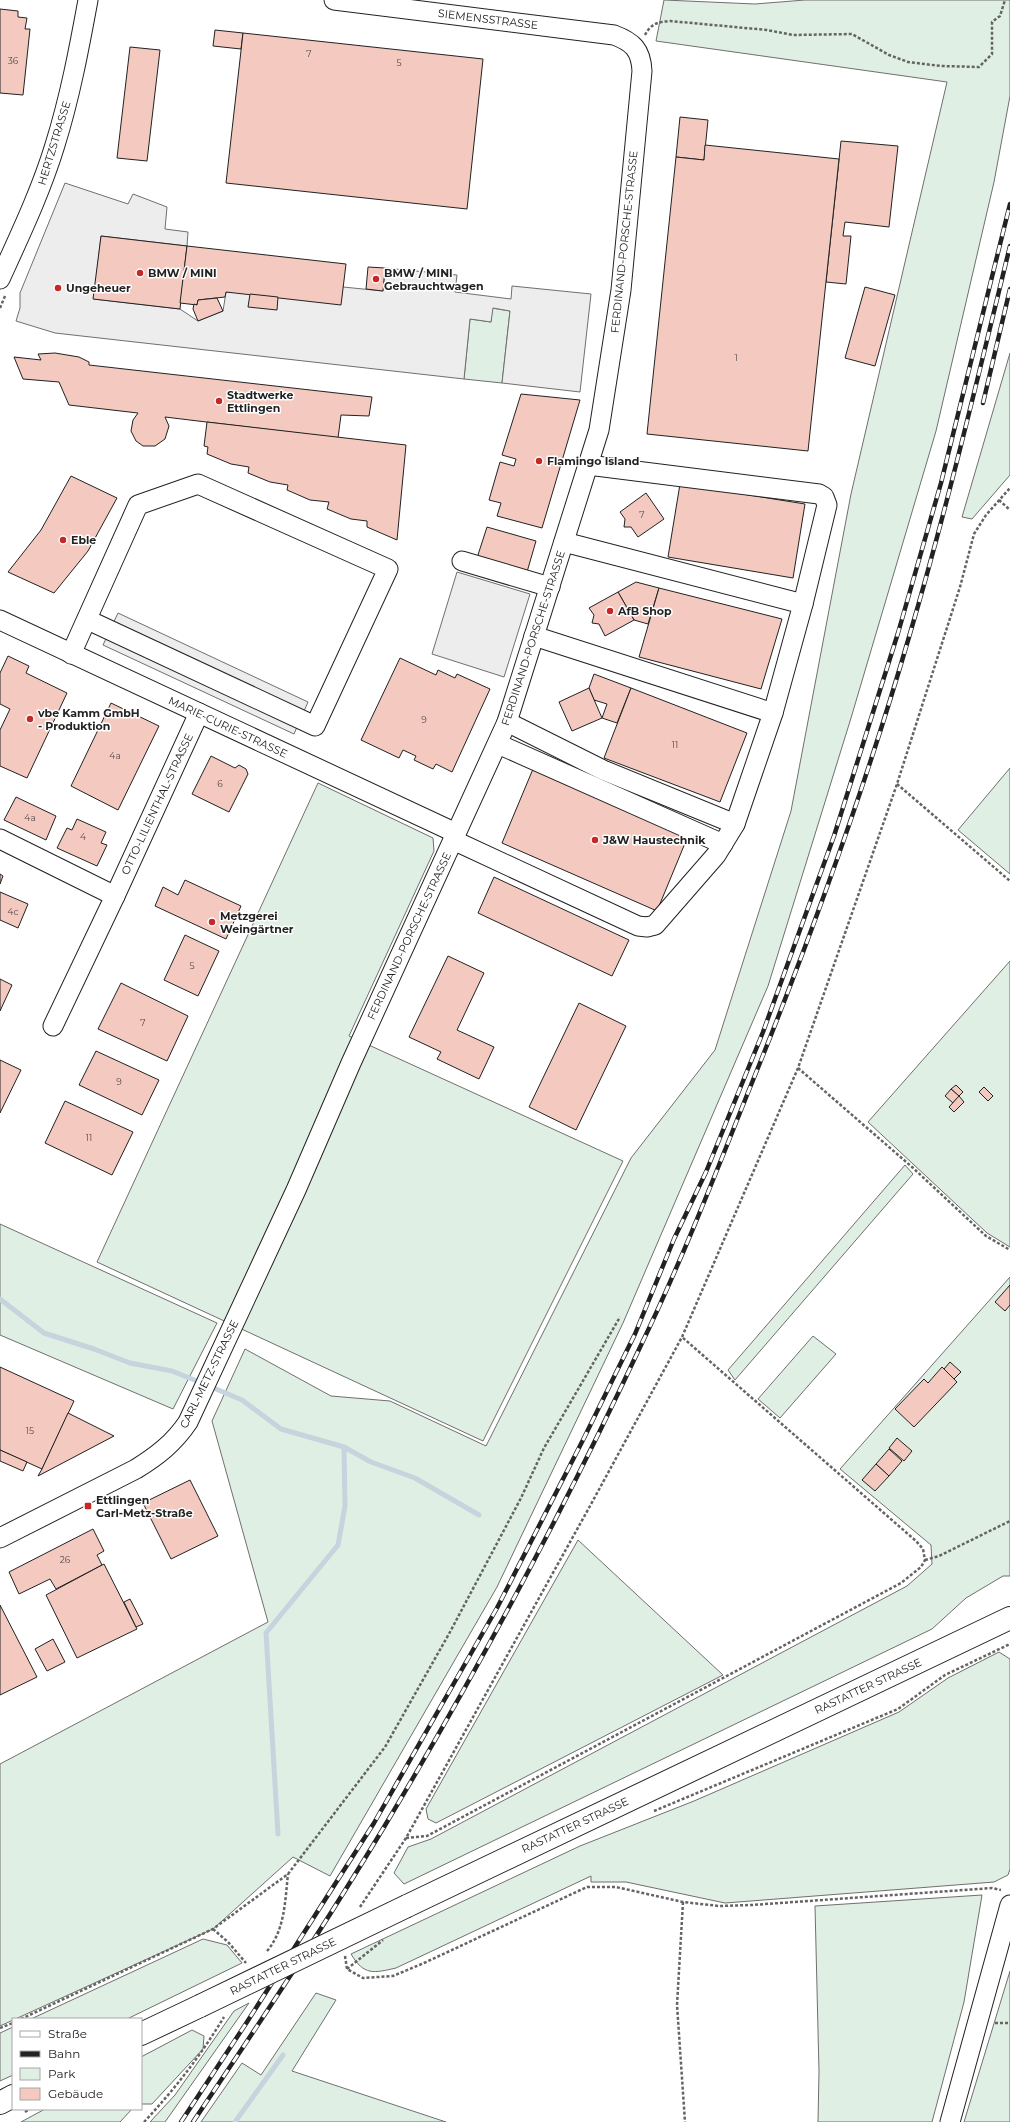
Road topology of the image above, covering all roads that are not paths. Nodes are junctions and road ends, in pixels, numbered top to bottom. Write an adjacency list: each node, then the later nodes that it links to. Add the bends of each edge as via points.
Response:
1 (88, 0): 4 (street, HERTZSTRASSE, via 73,81 55,144 40,188)
2 (334, 0): 3 (street, SIEMENSSTRASSE, via 614,34 628,40)
3 (638, 49): 5 (street, FERDINAND-PORSCHE-STRASSE, via 642,59 642,71 621,290 599,430)
4 (0, 279)
5 (588, 465): 6 (street, FERDINAND-PORSCHE-STRASSE); 9 (street, MARIE-CURIE-STRASSE, via 819,494 824,497 827,505)
6 (564, 542): 8 (street, FERDINAND-PORSCHE-STRASSE); 9 (street)
7 (462, 561): 8 (street)
8 (550, 587): 12 (street, FERDINAND-PORSCHE-STRASSE)
9 (803, 604): 15 (street, MARIE-CURIE-STRASSE)
10 (0, 620): 13 (street, MARIE-CURIE-STRASSE)
11 (88, 620): 11 (street, via 138,505 198,484 388,569 315,726); 13 (street)
12 (534, 636): 15 (street); 16 (street, FERDINAND-PORSCHE-STRASSE)
13 (72, 654): 14 (street, MARIE-CURIE-STRASSE)
14 (199, 713): 19 (street, MARIE-CURIE-STRASSE); 22 (street, OTTO-LILIENTHAL-STRASSE)
15 (773, 713): 18 (street, MARIE-CURIE-STRASSE)
16 (507, 722): 17 (street, FERDINAND-PORSCHE-STRASSE); 18 (street, via 602,770)
17 (498, 744): 19 (street, FERDINAND-PORSCHE-STRASSE); 21 (street)
18 (735, 824): 21 (street, MARIE-CURIE-STRASSE)
19 (454, 837): 21 (street, MARIE-CURIE-STRASSE, via 638,926 647,927 655,925); 24 (street, FERDINAND-PORSCHE-STRASSE)
20 (0, 839): 22 (street)
21 (723, 844)
22 (115, 896): 23 (street, OTTO-LILIENTHAL-STRASSE)
23 (53, 1026)
24 (296, 1190): 25 (street, CARL-METZ-STRASSE, via 200,1399 179,1435 156,1457 136,1469)
25 (0, 1538)
26 (1010, 1618): 28 (main road, RASTATTER STRASSE, bridge)
27 (1007, 1898): 31 (street)
28 (142, 2034)
29 (12, 2097): 30 (main road)
30 (0, 2103)
31 (950, 2122)

